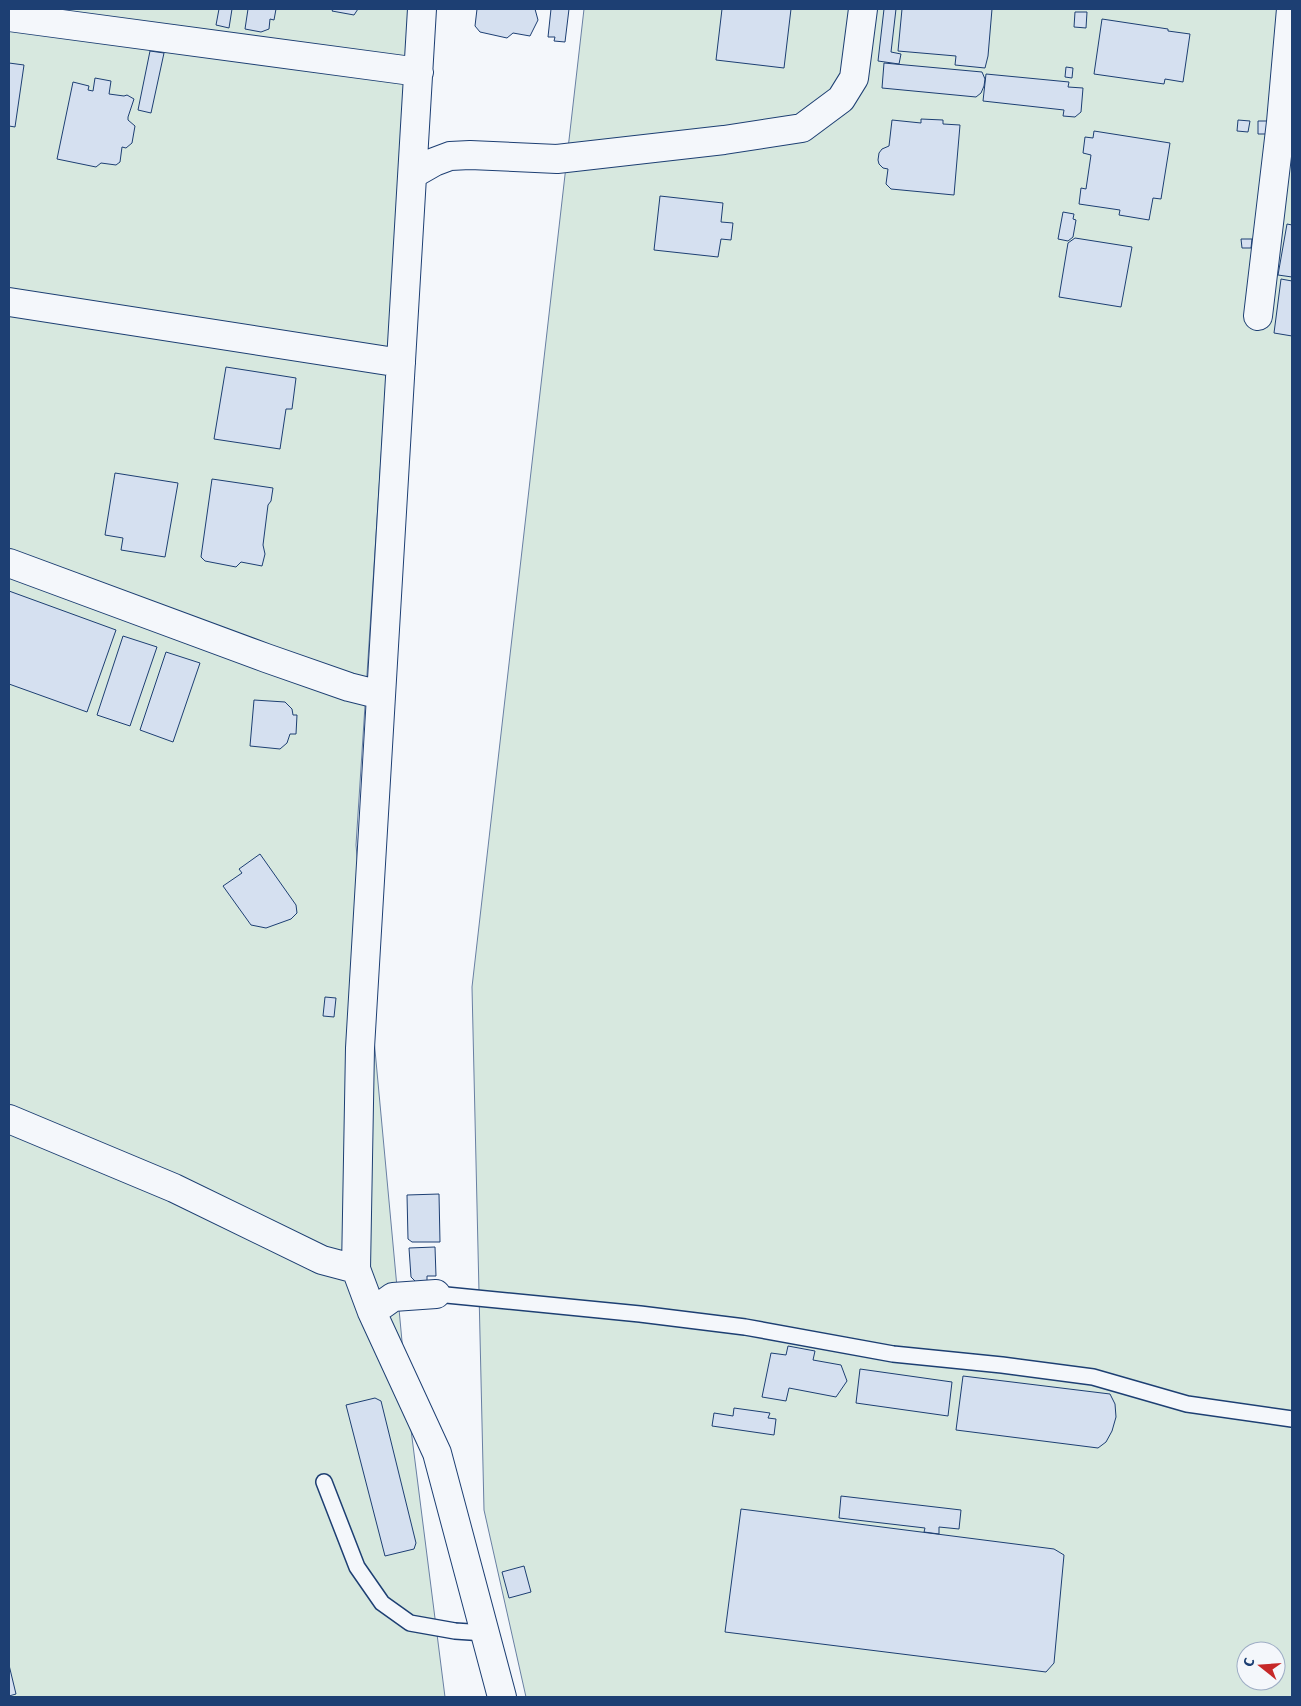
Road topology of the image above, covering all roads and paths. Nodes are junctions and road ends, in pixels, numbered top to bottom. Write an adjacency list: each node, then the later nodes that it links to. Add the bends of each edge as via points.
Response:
1 (422, 9): 5 (street)
2 (863, 9): 6 (street, via 854,78 841,99 802,128 557,159 450,156)
3 (1291, 9): 8 (street)
4 (9, 17): 5 (street)
5 (419, 72): 6 (street)
6 (412, 174): 9 (street)
7 (9, 302): 9 (street)
8 (1258, 316)
9 (401, 363): 11 (street)
10 (9, 562): 11 (street, via 266,658)
11 (381, 696): 13 (street, via 360,1048)
12 (9, 1119): 13 (street, via 174,1188 322,1260)
13 (356, 1269): 15 (street)
14 (436, 1294): 15 (street, via 393,1297); 16 (lane, via 640,1314 746,1328 893,1354 1002,1364 1093,1377 1187,1404)
15 (372, 1312): 18 (street, via 437,1453)
16 (1292, 1419)
17 (324, 1482): 18 (lane, via 357,1567 382,1604 410,1623)
18 (485, 1633): 19 (street)
19 (502, 1697)

